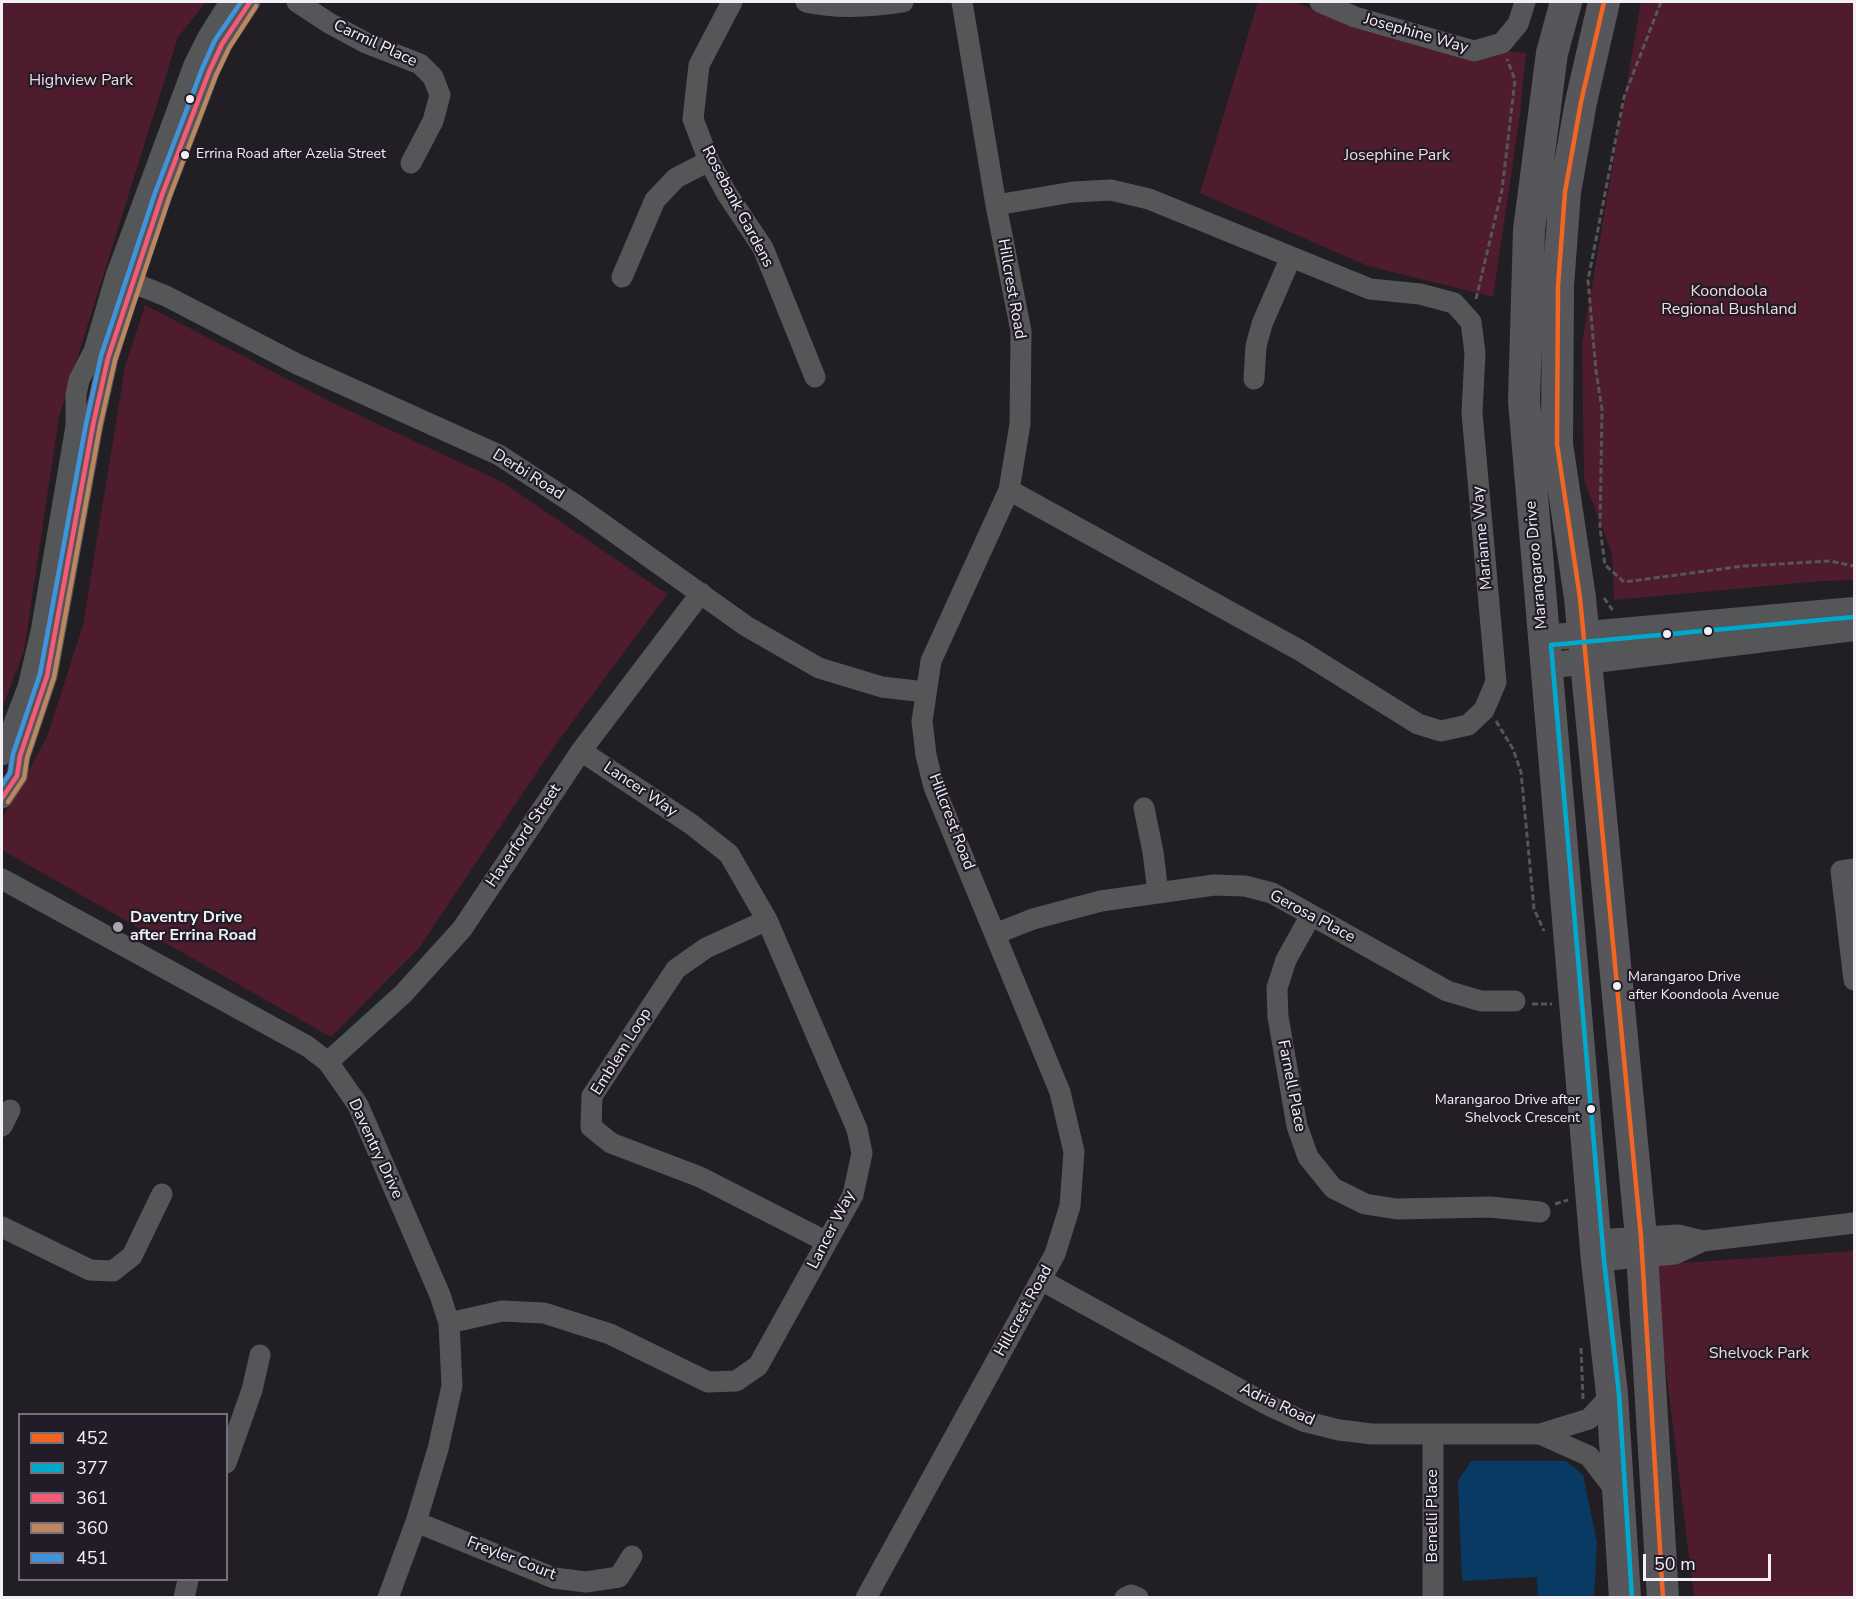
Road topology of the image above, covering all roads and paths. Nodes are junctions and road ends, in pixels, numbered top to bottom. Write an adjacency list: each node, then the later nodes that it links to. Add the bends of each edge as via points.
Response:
1 (230, 2): 19 (street, via 194,65)
2 (250, 2): 19 (street, via 209,72 162,195)
3 (297, 2): 15 (street, Carmil Place, via 366,43 420,64 433,77 440,95 433,121)
4 (732, 2): 14 (street, Rosebank Gardens, via 699,65 693,119)
5 (806, 2): 6 (street, via 826,6)
6 (903, 2)
7 (962, 2): 16 (street, Hillcrest Road)
8 (1320, 2): 13 (street, Josephine Way, via 1355,17 1474,51)
9 (1525, 2): 13 (street, via 1518,24)
10 (1566, 2): 31 (main road, Marangaroo Drive, via 1552,53 1529,230 1524,401)
11 (1604, 2): 30 (main road, Marangaroo Drive, via 1565,192 1558,286 1557,444)
12 (1661, 2): 24 (path, via 1624,97 1588,280 1602,409 1600,528 1605,565 1624,582 1744,566 1830,561)
13 (1502, 43): 20 (path, via 1515,80 1502,190)
14 (710, 161): 18 (street, via 676,178 655,200); 21 (street, Rosebank Gardens, via 763,248)
15 (411, 163)
16 (996, 205): 17 (street, via 1111,190 1149,199); 23 (street, Hillcrest Road, via 1021,331 1020,424)
17 (1291, 257): 20 (street, via 1370,289 1420,294 1454,303); 22 (street, via 1256,346)
18 (622, 278)
19 (124, 279): 25 (street, Derbi Road, via 166,296 297,364 499,455); 34 (street, via 79,380 76,426 41,632 28,687); 35 (street, via 47,676 17,776)
20 (1471, 322): 23 (street, Marianne Way, via 1475,353 1472,413 1496,682 1484,711 1468,725 1441,731 1418,724 1301,651)
21 (815, 377)
22 (1254, 379)
23 (1009, 490): 32 (street, Hillcrest Road, via 931,661)
24 (1854, 566)
25 (702, 593): 32 (street, Derbi Road, via 746,627 819,668 882,687); 33 (street, Haverford Street)
26 (1600, 593): 29 (path, via 1614,611)
27 (1854, 610): 29 (street)
28 (1854, 628): 30 (street)
29 (1616, 632): 30 (street)
30 (1584, 648): 31 (street); 51 (main road, Marangaroo Drive)
31 (1544, 652): 52 (main road, Marangaroo Drive)
32 (925, 692): 42 (street, Hillcrest Road, via 922,721 934,787)
33 (581, 751): 41 (street, Lancer Way, via 692,824 729,854); 45 (street, Haverford Street, via 462,929 403,994)
34 (2, 755)
35 (2, 798)
36 (1144, 808): 39 (street)
37 (1854, 869): 43 (street, via 1841,871)
38 (2, 879): 45 (street, Daventry Drive, via 307,1046)
39 (1158, 893): 40 (street, Gerosa Place, via 1214,885 1245,886 1272,893); 42 (street, Gerosa Place, via 1101,901 1033,919)
40 (1311, 915): 44 (street, Gerosa Place, via 1447,991 1482,1001); 47 (street, Farnell Place, via 1286,960 1277,988 1278,1017 1297,1126 1308,1157 1333,1188 1365,1204 1397,1209 1490,1207)
41 (767, 920): 50 (street, Lancer Way, via 857,1129 862,1153 853,1195); 50 (street, Emblem Loop, via 706,948 676,969 592,1096 591,1127 611,1143 700,1177)
42 (995, 934): 53 (street, Hillcrest Road, via 1060,1092 1074,1152 1070,1206 1055,1254)
43 (1854, 980)
44 (1515, 1001)
45 (328, 1062): 54 (street, Daventry Drive, via 358,1105 441,1295)
46 (162, 1194): 49 (street, via 132,1256 113,1271 90,1270)
47 (1540, 1212)
48 (1854, 1224): 51 (street, via 1703,1241 1678,1235)
49 (2, 1227)
50 (827, 1242): 54 (street, Lancer Way, via 758,1366 736,1381 708,1382 610,1334 544,1312 502,1311)
51 (1642, 1247): 52 (street); 71 (main road, Marangaroo Drive)
52 (1596, 1250): 56 (main road, Marangaroo Drive)
53 (1041, 1280): 57 (street, Adria Road, via 1303,1421 1372,1434); 66 (street, Hillcrest Road)
54 (449, 1323): 61 (street, Daventry Drive, via 452,1386)
55 (260, 1354): 59 (street, via 252,1390)
56 (1612, 1394): 58 (street, Adria Road, via 1589,1419); 60 (main road, Marangaroo Drive)
57 (1433, 1434): 58 (street, Adria Road); 69 (street, Benelli Place)
58 (1540, 1434): 60 (street, Adria Road, via 1589,1456)
59 (228, 1456)
60 (1619, 1495): 70 (main road, Marangaroo Drive)
61 (416, 1522): 62 (street, Freyler Court, via 554,1578 586,1582 619,1577); 65 (street, Daventry Drive)
62 (632, 1556)
63 (188, 1581): 64 (street)
64 (184, 1598)
65 (388, 1598)
66 (866, 1598)
67 (1125, 1598): 68 (street)
68 (1138, 1598)
69 (1433, 1598)
70 (1625, 1598)
71 (1663, 1598)

